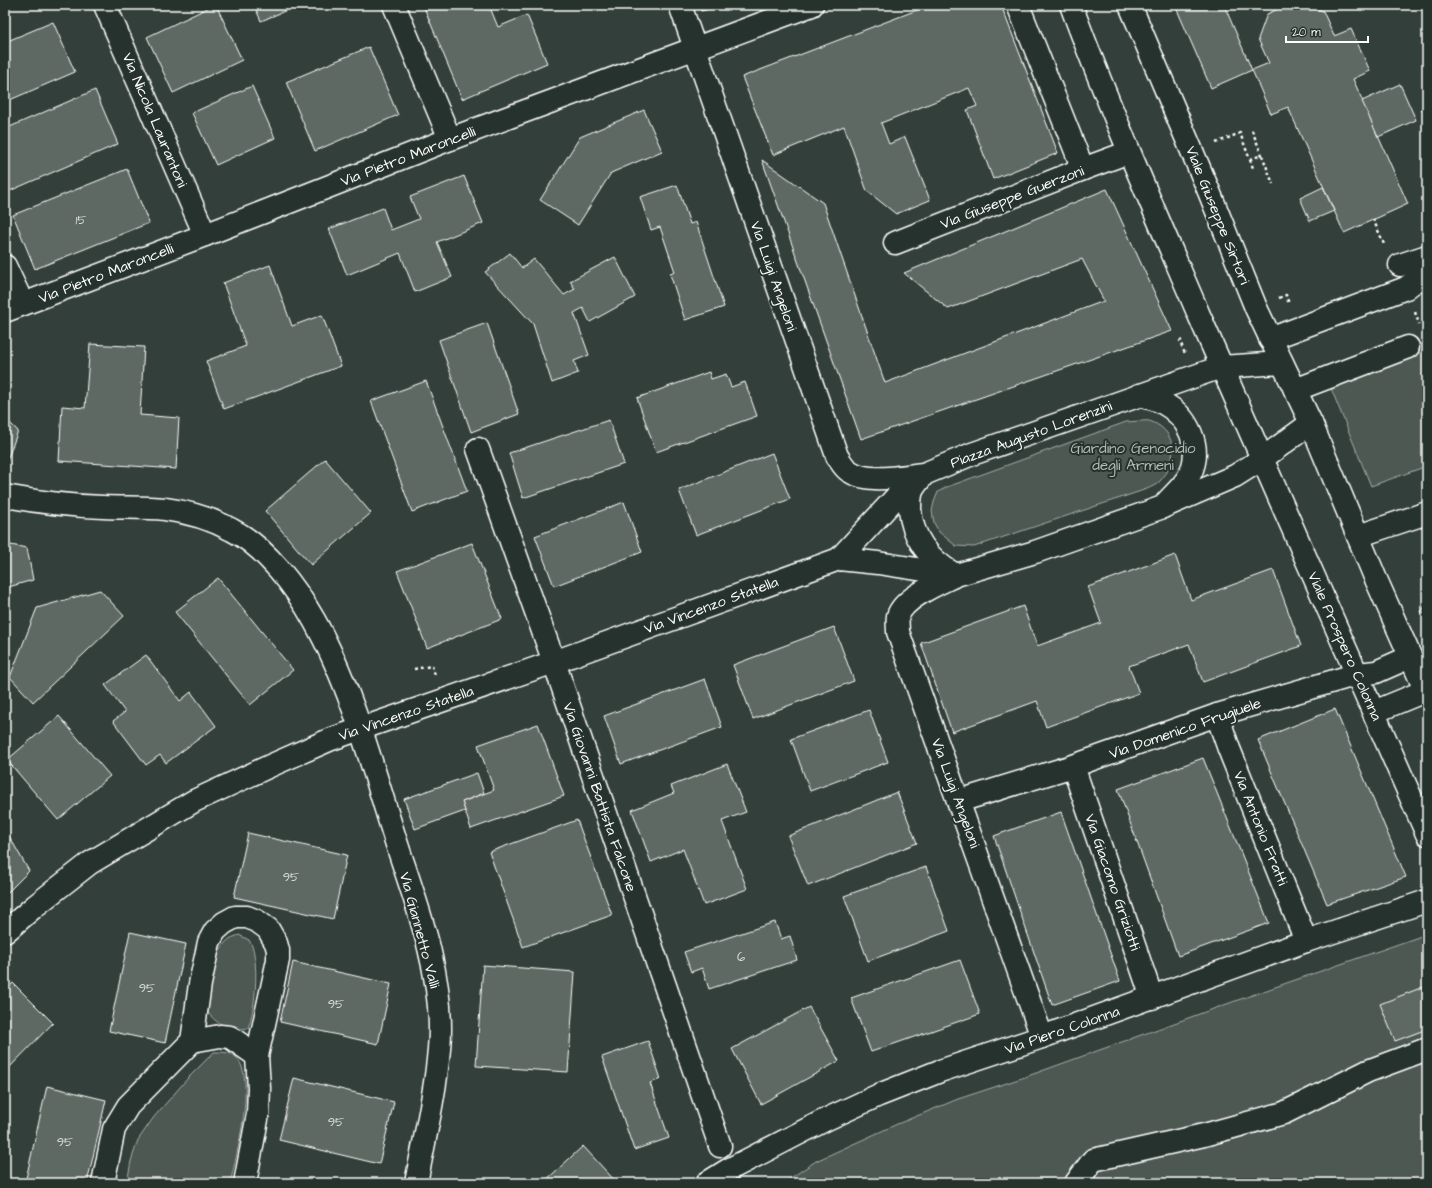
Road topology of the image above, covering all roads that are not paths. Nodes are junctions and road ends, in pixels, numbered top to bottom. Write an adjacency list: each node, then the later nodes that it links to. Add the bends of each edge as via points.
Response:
1 (105, 5): 12 (street, Via Nicola Laurantoni)
2 (394, 5): 9 (street)
3 (680, 5): 8 (street, Via Luigi Angeloni)
4 (812, 5): 8 (street, Via Pietro Maroncelli)
5 (1018, 5): 11 (street)
6 (1071, 5): 10 (street)
7 (1130, 5): 19 (street, Viale Giuseppe Sirtori)
8 (695, 49): 9 (street, Via Pietro Maroncelli); 28 (street, Via Luigi Angeloni, via 837,456 847,470 859,476 885,478)
9 (450, 139): 12 (street, Via Pietro Maroncelli)
10 (1129, 152): 11 (street, Via Giuseppe Guerzoni); 22 (street)
11 (1082, 169): 13 (street, Via Giuseppe Guerzoni)
12 (205, 235): 18 (street, Via Pietro Maroncelli)
13 (895, 243)
14 (1427, 256): 15 (street)
15 (1400, 265)
16 (5, 266): 18 (street)
17 (1427, 276): 19 (street, via 1415,280 1406,288)
18 (14, 307)
19 (1270, 339): 21 (street, Viale Giuseppe Sirtori)
20 (1408, 347): 23 (street)
21 (1282, 363): 22 (street); 23 (street, Viale Giuseppe Sirtori)
22 (1221, 367): 24 (street, Piazza Augusto Lorenzini); 27 (street, Viale Prospero Colonna)
23 (1295, 390): 25 (street, Viale Giuseppe Sirtori)
24 (1139, 395): 28 (street, Piazza Augusto Lorenzini, via 972,454); 30 (street, via 1162,402 1181,417 1190,430 1195,448 1188,479)
25 (1311, 422): 27 (street); 32 (street)
26 (478, 449): 36 (street, Via Giovanni Battista Falcone)
27 (1262, 459): 30 (street, via 1235,476); 37 (street, Viale Prospero Colonna)
28 (924, 474): 33 (street, Piazza Augusto Lorenzini, via 899,494); 34 (street, via 912,491 910,505 916,536 932,558)
29 (5, 496): 41 (street, Via Giannetto Valli, via 49,504 165,509 197,516 234,531 250,542 281,572 313,618 337,667)
30 (1163, 507): 34 (street, via 1035,552)
31 (1427, 513): 32 (street)
32 (1358, 536): 35 (street)
33 (839, 559): 34 (street); 36 (street, Via Vincenzo Statella)
34 (956, 575): 43 (street, Via Luigi Angeloni, via 912,599 898,615 898,624 901,641)
35 (1410, 657): 37 (street, Via Domenico Frugiuele, via 1376,672); 38 (street)
36 (554, 662): 41 (street, Via Vincenzo Statella); 53 (street, Via Giovanni Battista Falcone)
37 (1358, 674): 39 (street, Viale Prospero Colonna); 40 (street, Via Domenico Frugiuele)
38 (1426, 693): 39 (street)
39 (1374, 712): 44 (street, Viale Prospero Colonna)
40 (1216, 715): 42 (street, Via Domenico Frugiuele); 47 (street, Via Antonio Fratti)
41 (360, 729): 46 (street, Via Vincenzo Statella, via 329,740 194,800 90,863); 56 (street, Via Giannetto Valli, via 420,919 435,974 439,1001 439,1051 432,1103)
42 (1073, 766): 43 (street, Via Domenico Frugiuele); 48 (street, Via Giacomo Griziotti)
43 (959, 801): 49 (street, Via Luigi Angeloni)
44 (1427, 834)
45 (1427, 901): 47 (street, Via Piero Colonna)
46 (5, 932)
47 (1306, 941): 48 (street, Via Piero Colonna)
48 (1152, 998): 49 (street, Via Piero Colonna)
49 (1042, 1037): 57 (street, Via Piero Colonna, via 940,1071 850,1108)
50 (192, 1041): 52 (street, via 220,1036 230,1038); 52 (street, via 200,984 211,936 230,919 247,917 257,920 268,929 278,950); 54 (street, via 122,1115 114,1129)
51 (1427, 1049): 58 (street, via 1368,1071 1284,1113 1204,1135 1093,1160)
52 (257, 1056): 55 (street, via 258,1114)
53 (720, 1146)
54 (103, 1183)
55 (245, 1183)
56 (416, 1183)
57 (707, 1183)
58 (1076, 1183)

